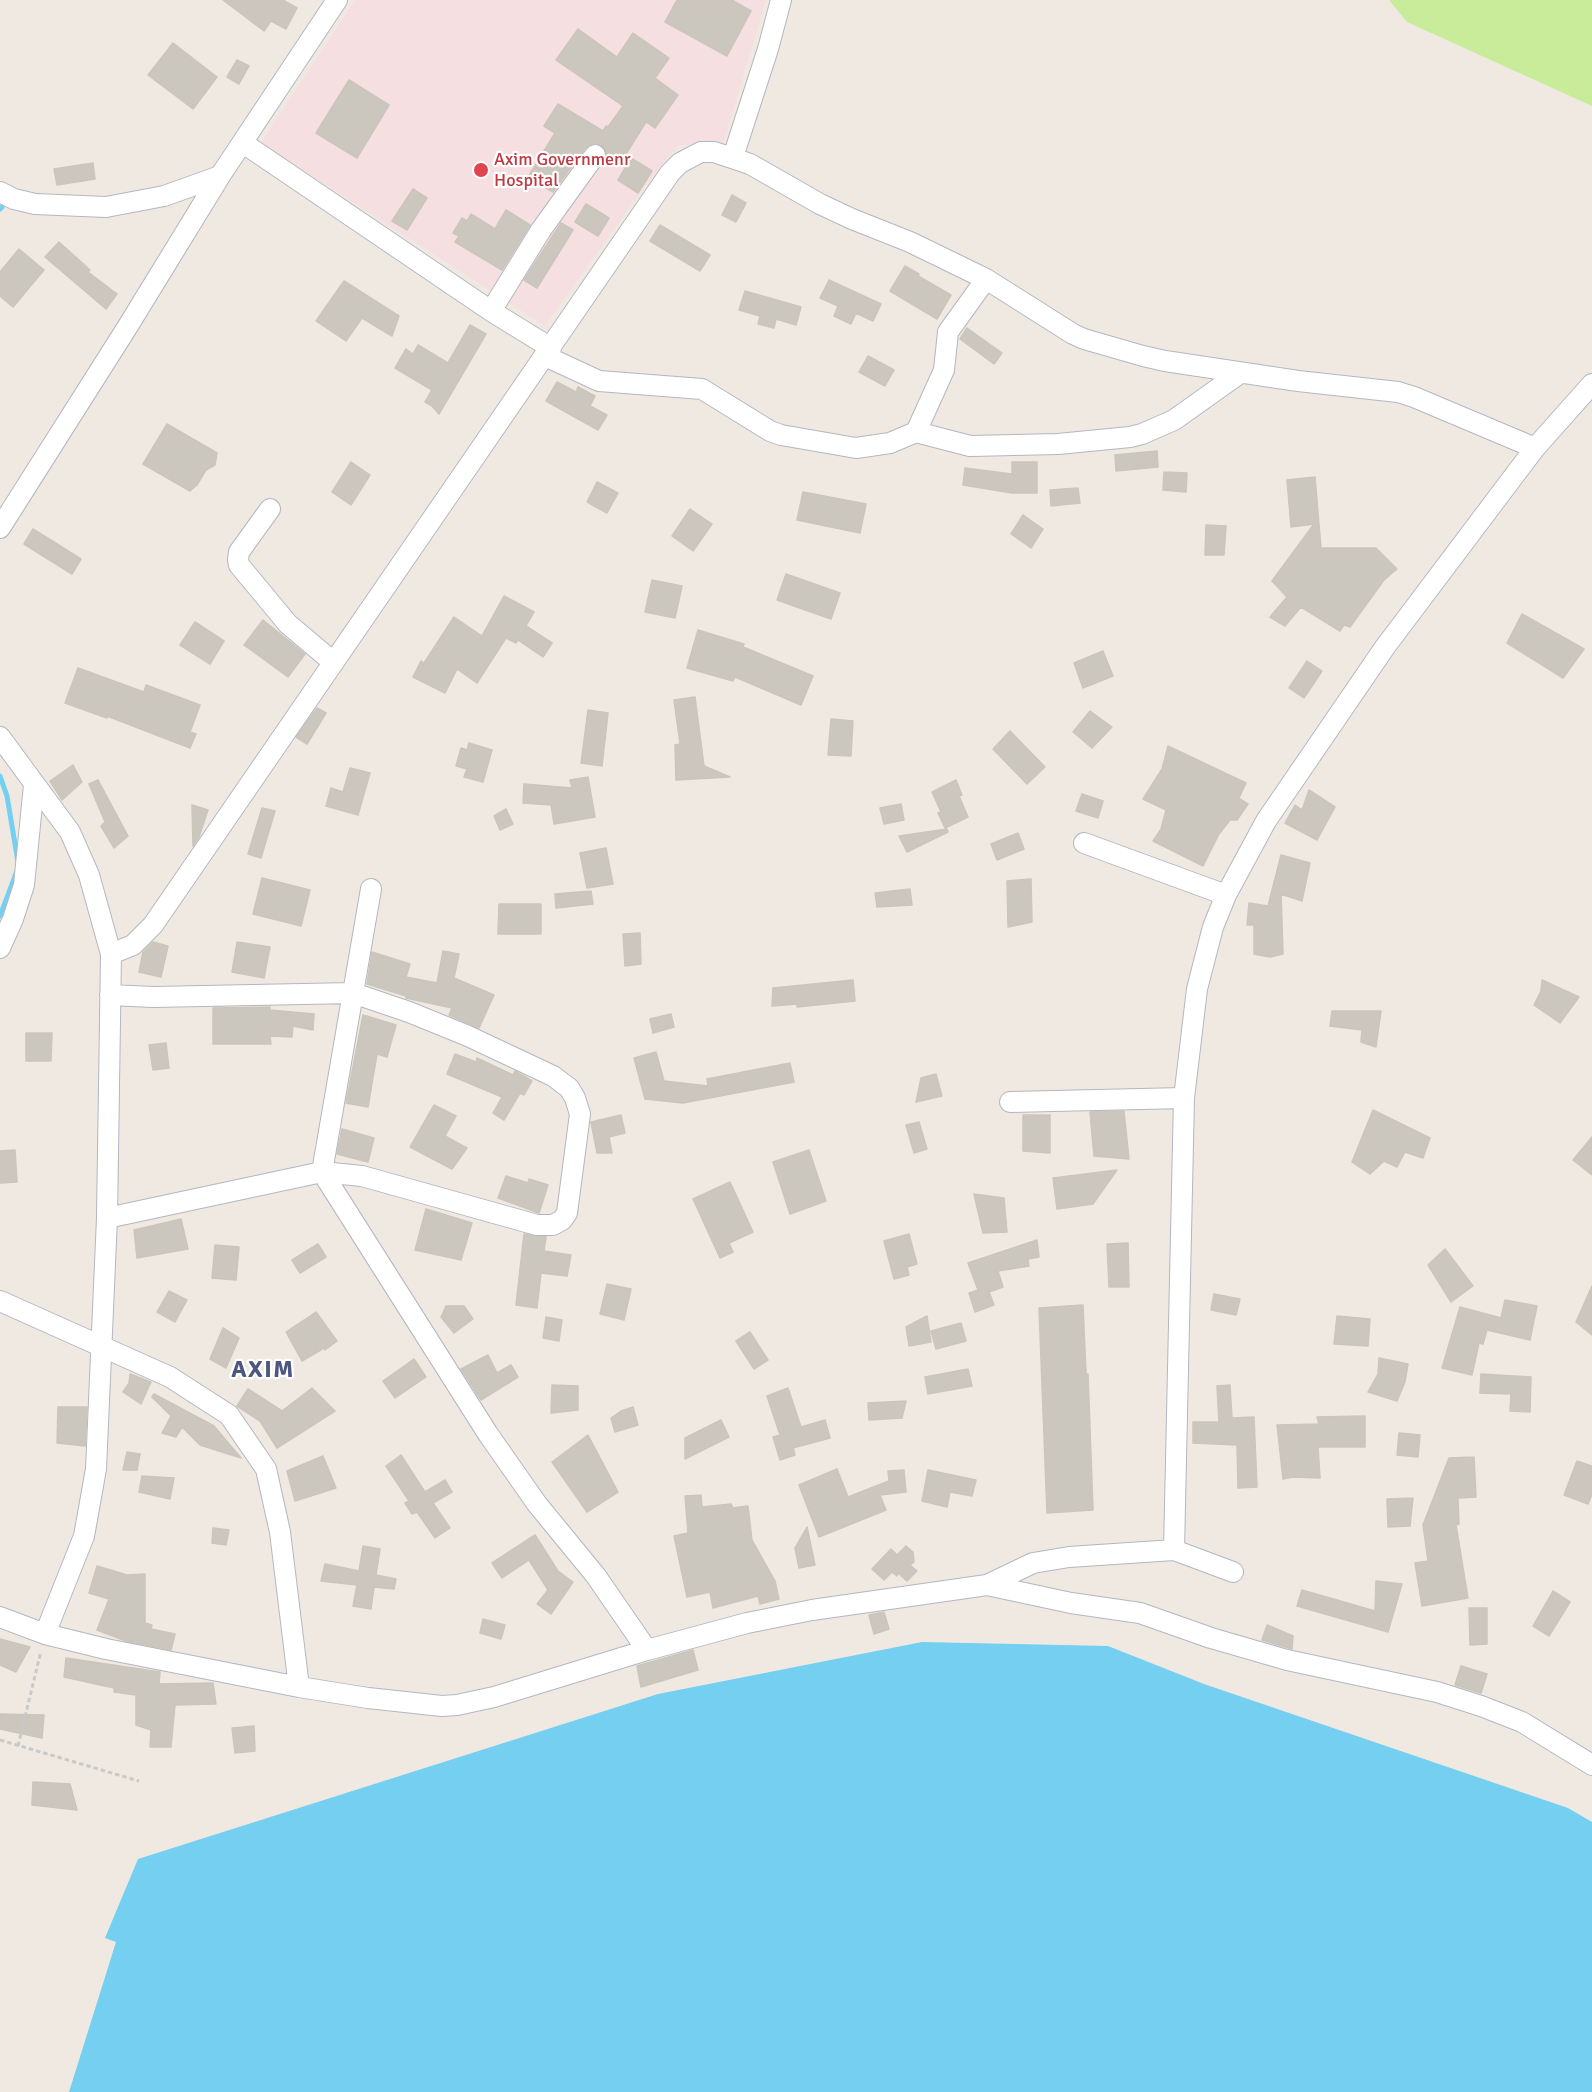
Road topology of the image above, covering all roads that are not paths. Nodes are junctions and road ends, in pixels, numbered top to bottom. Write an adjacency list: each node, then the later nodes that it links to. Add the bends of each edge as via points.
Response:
1 (337, 0): 3 (street)
2 (781, 0): 5 (street)
3 (243, 143): 6 (street); 9 (street)
4 (595, 155): 9 (street, via 541,230)
5 (733, 157): 8 (street, via 820,204); 10 (street, via 702,153 669,173)
6 (220, 176): 7 (street, via 164,196 106,207 35,204); 16 (street)
7 (0, 192)
8 (986, 279): 11 (street, via 1084,339 1143,356); 13 (street, via 948,332 944,370)
9 (491, 311): 10 (street)
10 (548, 352): 13 (street, via 598,381 702,389 759,426 781,435 856,448 890,443); 17 (street)
11 (1240, 373): 13 (street, via 1174,420 1130,437 970,446); 14 (street, via 1398,392)
12 (1592, 384): 14 (street)
13 (915, 432)
14 (1535, 448): 22 (street, via 1385,647 1306,761 1266,821)
15 (270, 509): 17 (street, via 239,552 239,565 288,624)
16 (0, 528)
17 (333, 662): 24 (street, via 153,925 133,945)
18 (0, 737): 19 (street)
19 (34, 785): 23 (street, via 24,885); 24 (street, via 70,832 89,875)
20 (1084, 843): 22 (street)
21 (371, 890): 25 (street)
22 (1226, 895): 27 (street, via 1197,989)
23 (0, 948)
24 (111, 954): 26 (street)
25 (353, 993): 26 (street); 29 (street); 29 (street, via 468,1036 553,1076 569,1088 580,1114 567,1213 553,1225 537,1225 362,1176)
26 (110, 995): 30 (street)
27 (1184, 1098): 28 (street); 33 (street)
28 (1010, 1102)
29 (322, 1172): 30 (street); 38 (street, via 488,1434)
30 (107, 1218): 32 (street)
31 (0, 1301): 32 (street)
32 (101, 1346): 37 (street, via 96,1469 84,1536); 39 (street, via 170,1377 229,1415 266,1469 280,1532)
33 (1174, 1550): 34 (street); 35 (street, via 1033,1563)
34 (1233, 1572)
35 (987, 1585): 38 (street, via 812,1610); 40 (street, via 1140,1613 1287,1660 1448,1695 1522,1722)
36 (0, 1617): 37 (street)
37 (45, 1634): 39 (street)
38 (647, 1650): 39 (street, via 457,1705 412,1704)
39 (299, 1687)
40 (1592, 1765)

